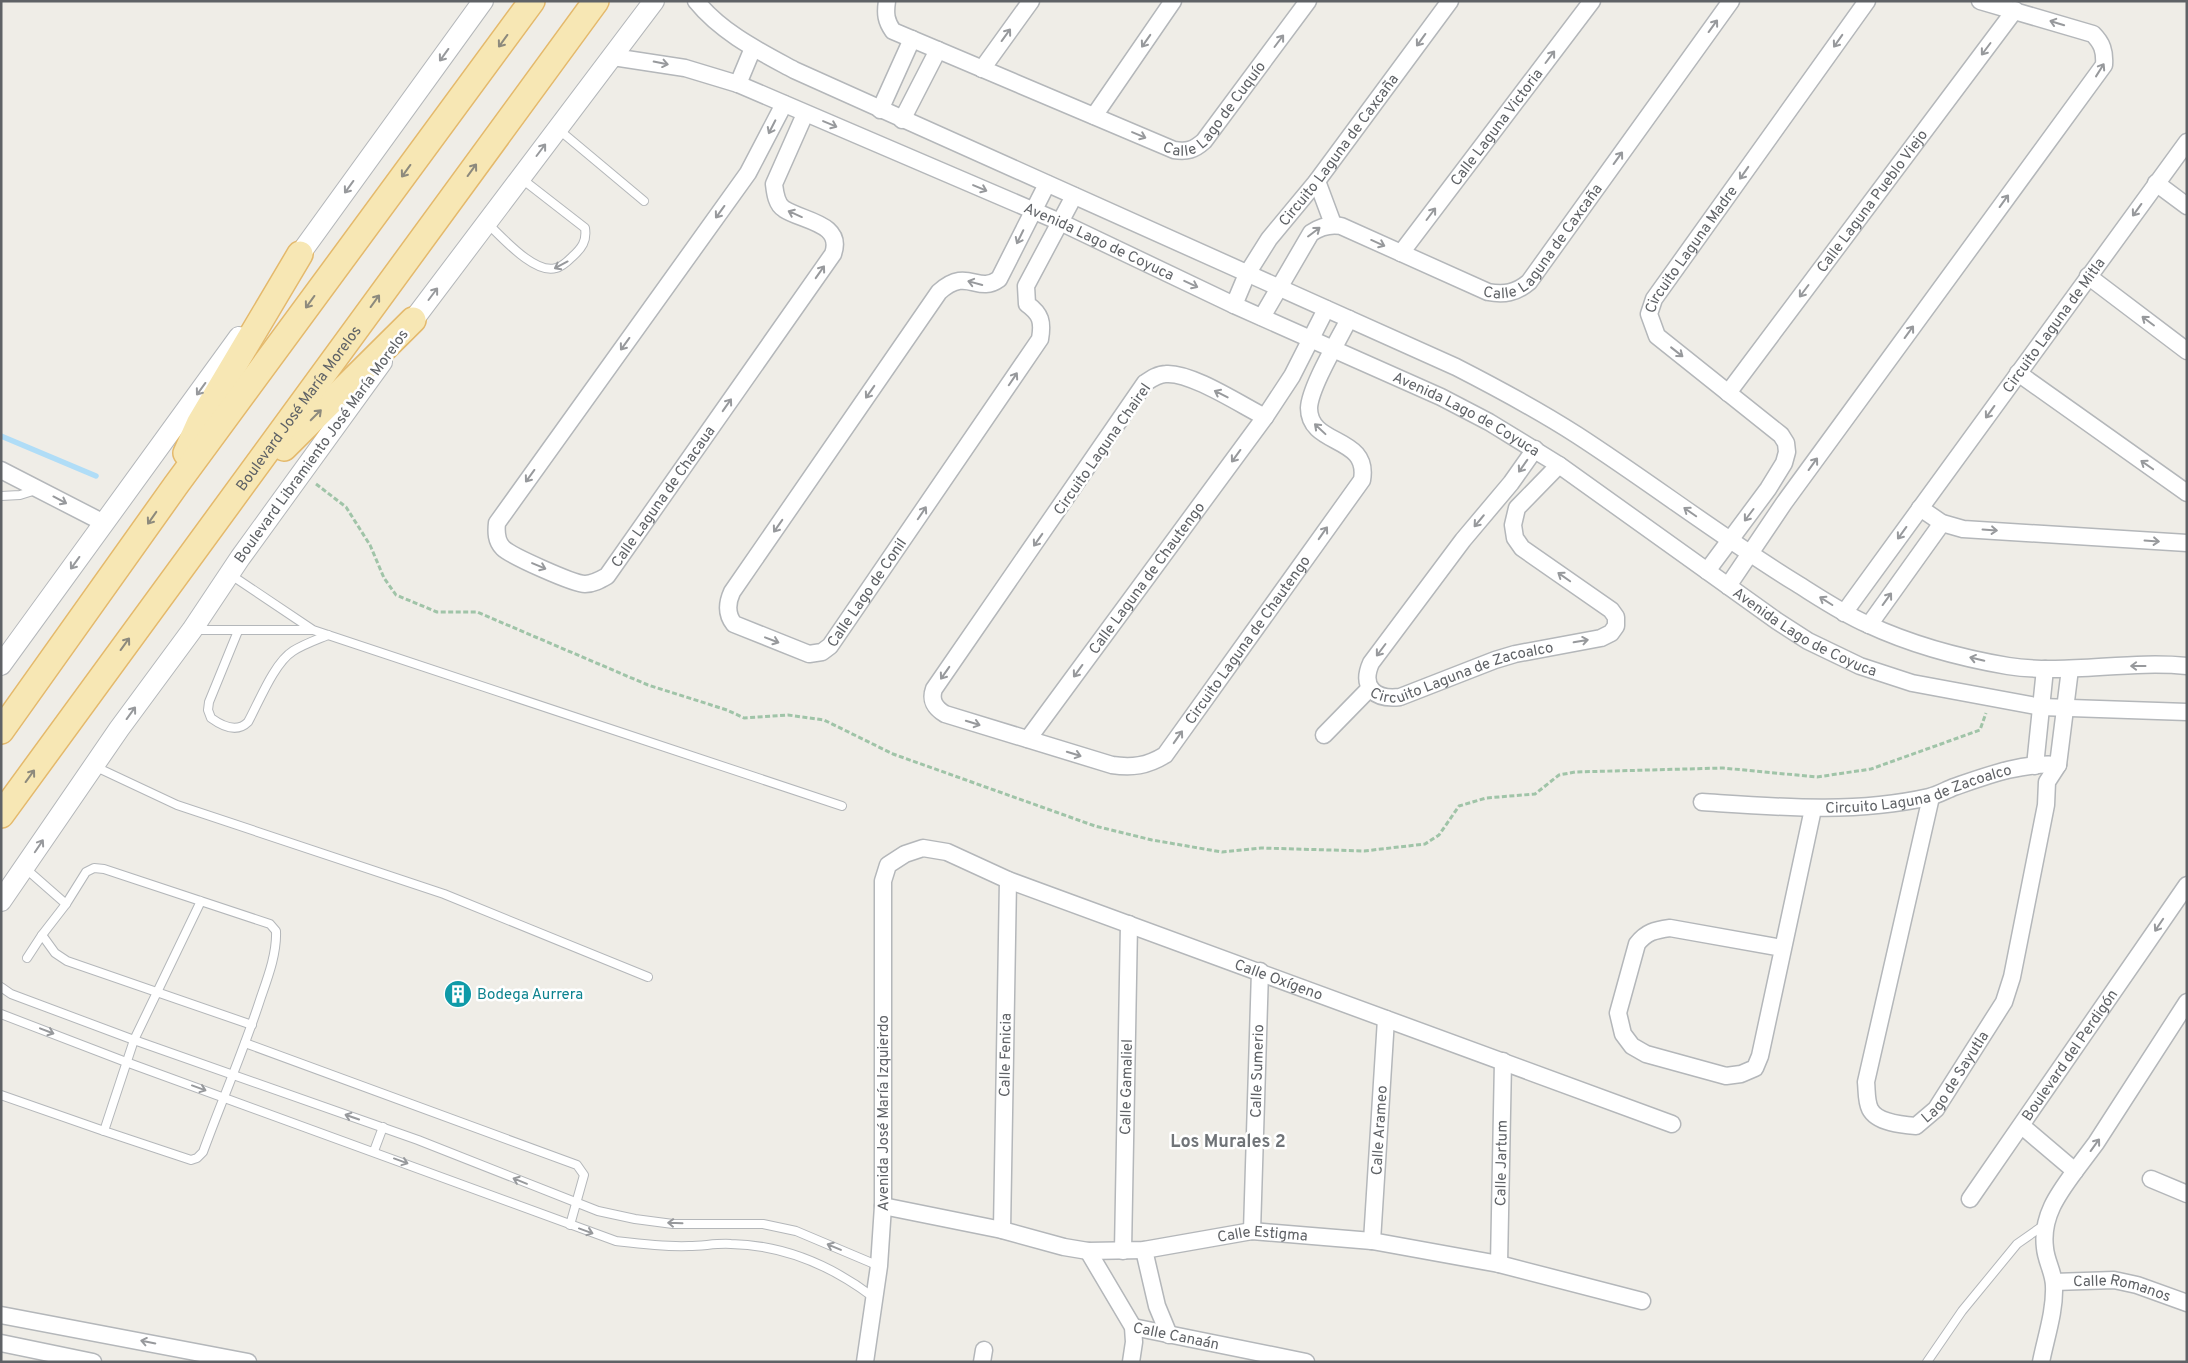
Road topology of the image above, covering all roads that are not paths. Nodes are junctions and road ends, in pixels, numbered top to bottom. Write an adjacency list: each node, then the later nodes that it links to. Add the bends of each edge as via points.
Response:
1 (483, 1): 43 (street, one-way to 43)
2 (532, 1): 61 (main road, one-way to 61)
3 (596, 1): 66 (main road, Boulevard José María Morelos, one-way to 3)
4 (654, 1): 19 (street, Boulevard Libramiento José María Morelos)
5 (696, 1): 17 (street, Avenida Lago de Coyuca, via 719,25)
6 (887, 1): 16 (street, Calle Lago de Cuquío, via 887,22 893,31)
7 (1031, 1): 20 (street, one-way to 7)
8 (1173, 1): 25 (street, one-way to 25)
9 (1308, 1): 25 (street, Calle Lago de Cuquío, one-way to 9, via 1174,150 1195,149)
10 (1450, 1): 31 (street, Circuito Laguna de Caxcaña, one-way to 31)
11 (1592, 1): 42 (street, Calle Laguna Victoria, one-way to 11)
12 (1731, 1): 42 (street, Calle Laguna de Caxcaña, one-way to 12, via 1488,292 1501,294 1522,288)
13 (1867, 1): 56 (street, Circuito Laguna Madre, one-way to 56, via 1654,299 1649,314 1657,336)
14 (1980, 1): 15 (street)
15 (2015, 10): 56 (street, Calle Laguna Pueblo Viejo, one-way to 56); 71 (street, one-way to 15, via 2104,65 2101,42 2093,34)
16 (912, 39): 18 (street, Calle Lago de Cuquío); 23 (street)
17 (753, 48): 21 (street); 23 (street, Avenida Lago de Coyuca)
18 (938, 50): 20 (street, Calle Lago de Cuquío); 26 (street)
19 (613, 57): 21 (street, Avenida Lago de Coyuca, one-way to 21, via 685,68); 27 (street, Boulevard Libramiento José María Morelos)
20 (982, 69): 25 (street, Calle Lago de Cuquío)
21 (738, 84): 22 (street, Avenida Lago de Coyuca)
22 (784, 104): 24 (street, Avenida Lago de Coyuca); 29 (street, Calle Laguna de Chacaua, one-way to 29)
23 (880, 110): 26 (street, Avenida Lago de Coyuca)
24 (806, 114): 33 (street); 38 (street, Avenida Lago de Coyuca, one-way to 38)
25 (1094, 116)
26 (902, 120): 34 (street, Avenida Lago de Coyuca)
27 (558, 129): 30 (street, Boulevard Libramiento José María Morelos, one-way to 27); 36 (lane)
28 (2187, 142): 32 (street, Circuito Laguna de Mitla)
29 (748, 173): 33 (street); 33 (street, Calle Laguna de Chacaua, one-way to 33, via 497,523 498,542 509,553 578,583 594,583 606,576 833,254 835,241 830,231 783,208)
30 (520, 177): 40 (street, Boulevard Libramiento José María Morelos); 40 (lane, one-way to 40, via 585,228 586,238 581,248 557,268 546,269 525,258)
31 (1317, 181): 41 (street); 44 (street, Circuito Laguna de Caxcaña, via 1269,239)
32 (2156, 183): 37 (street); 45 (street, Circuito Laguna de Mitla, one-way to 45)
33 (774, 184)
34 (1046, 184): 35 (street, Avenida Lago de Coyuca); 38 (street, Calle Lago de Conil)
35 (1074, 196): 39 (street, Calle Lago de Conil); 44 (street, Avenida Lago de Coyuca)
36 (644, 200)
37 (2187, 206)
38 (1033, 210): 39 (street, Avenida Lago de Coyuca); 39 (street, Calle Lago de Conil, one-way to 39, via 999,279 985,285 962,279 939,292 732,592 728,608 734,624 809,654 822,652 830,646 1040,339 1041,322 1037,311 1027,304 1026,286)
39 (1060, 222): 47 (street, Avenida Lago de Coyuca, one-way to 47)
40 (486, 223): 51 (street, Boulevard Libramiento José María Morelos, one-way to 40)
41 (1333, 224): 42 (street, Calle Laguna de Caxcaña, one-way to 42); 46 (street, one-way to 41, via 1310,233)
42 (1402, 253)
43 (300, 254): 61 (main road, via 199,424 187,448); 67 (street, one-way to 67)
44 (1247, 274): 46 (street, Avenida Lago de Coyuca); 47 (street, Circuito Laguna de Caxcaña)
45 (2088, 276): 54 (street, one-way to 45); 55 (street, Circuito Laguna de Mitla)
46 (1278, 288): 48 (street, Avenida Lago de Coyuca); 49 (street)
47 (1234, 305): 49 (street, Avenida Lago de Coyuca)
48 (1326, 309): 50 (street, Avenida Lago de Coyuca); 52 (street)
49 (1262, 317): 52 (street, Avenida Lago de Coyuca)
50 (1349, 319): 53 (street, Circuito Laguna de Chautengo); 69 (street, Avenida Lago de Coyuca, one-way to 50, via 1578,435 1521,401 1456,367)
51 (413, 320): 66 (main road, one-way to 51); 73 (street, Boulevard Libramiento José María Morelos)
52 (1310, 338): 53 (street, Avenida Lago de Coyuca); 57 (street, via 1292,376)
53 (1333, 350): 58 (street, Avenida Lago de Coyuca, via 1441,397); 92 (street, Circuito Laguna de Chautengo, one-way to 53, via 1127,768 1141,766 1165,755 1362,480 1362,465 1356,453 1319,431 1311,418 1314,390)
54 (2187, 351)
55 (2018, 373): 63 (street, one-way to 55); 65 (street, Circuito Laguna de Mitla, one-way to 65)
56 (1728, 393): 69 (street, Circuito Laguna Madre, one-way to 69, via 1781,435 1787,452 1768,489)
57 (1265, 417): 86 (street, Circuito Laguna Chairel, one-way to 86, via 1190,378 1166,374 1152,378 934,689); 92 (street, Calle Laguna de Chautengo, one-way to 92)
58 (1535, 449): 59 (street, Avenida Lago de Coyuca); 85 (street, Circuito Laguna de Zacoalco, one-way to 85, via 1371,663 1367,678)
59 (1559, 466): 72 (street, Avenida Lago de Coyuca); 85 (street, Circuito Laguna de Zacoalco, one-way to 59, via 1386,699 1400,697 1495,660 1611,634 1616,626 1611,610 1522,548 1515,538 1513,518 1517,508)
60 (1, 470): 62 (street)
61 (176, 485): 90 (main road, one-way to 90)
62 (38, 489): 64 (lane, via 20,495); 67 (street, one-way to 67)
63 (2187, 493)
64 (1, 496)
65 (1920, 508): 68 (street); 75 (street, Circuito Laguna de Mitla, one-way to 75)
66 (221, 513): 101 (main road, Boulevard José María Morelos, one-way to 66)
67 (104, 523): 81 (street, one-way to 81)
68 (1942, 523): 70 (street, one-way to 70, via 1963,528); 76 (street, one-way to 68)
69 (1730, 540): 71 (street, Avenida Lago de Coyuca); 72 (street, Circuito Laguna Madre)
70 (2187, 543)
71 (1749, 554): 74 (street); 75 (street, Avenida Lago de Coyuca, one-way to 71)
72 (1707, 571): 74 (street, Avenida Lago de Coyuca)
73 (230, 574): 77 (street, Boulevard Libramiento José María Morelos); 78 (lane)
74 (1728, 586): 87 (street, Avenida Lago de Coyuca, via 1808,641 1860,666 1912,683)
75 (1844, 613): 76 (street, Avenida Lago de Coyuca)
76 (1869, 625): 83 (street, Avenida Lago de Coyuca, one-way to 76, via 2008,666 1942,651)
77 (192, 630): 79 (lane); 93 (street, Boulevard Libramiento José María Morelos, one-way to 77)
78 (313, 630): 79 (lane); 80 (lane)
79 (238, 631): 80 (lane, via 208,702 211,718 231,728 248,722 279,665 291,652)
80 (329, 635): 99 (lane)
81 (1, 665)
82 (2187, 666): 84 (street, Avenida Lago de Coyuca, one-way to 84)
83 (2045, 669): 84 (street, Avenida Lago de Coyuca); 87 (street)
84 (2070, 669): 88 (street)
85 (1370, 688): 91 (street)
86 (933, 700): 92 (street, Circuito Laguna de Chautengo, one-way to 92, via 936,708 945,714)
87 (2041, 707): 88 (street, Avenida Lago de Coyuca); 94 (street)
88 (2065, 708): 89 (street, Avenida Lago de Coyuca); 95 (street)
89 (2187, 712)
90 (1, 731)
91 (1324, 735)
92 (1028, 739)
93 (94, 766): 103 (street, Boulevard Libramiento José María Morelos, one-way to 93); 114 (lane, via 177,804 444,894)
94 (2035, 766): 95 (street, Circuito Laguna de Zacoalco); 96 (street); 97 (street, Circuito Laguna de Zacoalco, via 1980,778)
95 (2058, 766): 96 (street)
96 (2047, 782): 97 (street, Lago de Sayutla, via 2046,805 2012,977 2004,1002 1936,1109 1916,1126 1876,1117 1870,1110 1866,1082)
97 (1931, 797): 100 (street, Circuito Laguna de Zacoalco, via 1866,807)
98 (1702, 802): 100 (street, Circuito Laguna de Zacoalco)
99 (842, 806)
100 (1813, 809): 111 (street)
101 (1, 815)
102 (888, 865): 104 (street, Calle Oxígeno, via 923,848 947,852); 138 (street, Avenida José María Izquierdo, via 883,881)
103 (24, 868): 106 (street, Boulevard Libramiento José María Morelos); 108 (lane)
104 (1008, 880): 109 (street, Calle Oxígeno); 141 (street, Calle Fenicia)
105 (2187, 885): 129 (street, Boulevard del Perdigón, one-way to 129)
106 (1, 901)
107 (201, 901): 108 (lane, via 94,868 86,872); 116 (lane); 120 (lane, via 270,924 276,930 267,978)
108 (66, 904): 110 (lane)
109 (1129, 924): 113 (street, Calle Oxígeno); 146 (street, Calle Gamaliel)
110 (42, 935): 112 (lane); 116 (lane, via 55,953 67,961)
111 (1782, 948): 111 (street, via 1755,1068 1726,1076 1646,1054 1632,1046 1624,1034 1618,1013 1637,944 1644,935 1670,928)
112 (27, 958)
113 (1260, 971): 119 (street, Calle Oxígeno); 142 (street, Calle Sumerio)
114 (648, 977)
115 (1, 987): 121 (lane, via 11,994)
116 (158, 992): 120 (lane); 121 (lane)
117 (2187, 1002): 133 (street, one-way to 117)
118 (1, 1014): 124 (lane, one-way to 124)
119 (1386, 1019): 123 (street, Calle Oxígeno); 143 (street, Calle Arameo)
120 (252, 1025): 122 (lane)
121 (134, 1040): 124 (lane); 125 (lane)
122 (245, 1043): 125 (lane); 137 (lane, via 577,1165 584,1175)
123 (1503, 1061): 128 (street, Calle Oxígeno); 147 (street, Calle Jartum)
124 (126, 1062): 127 (lane, one-way to 127); 131 (lane)
125 (233, 1076): 127 (lane); 130 (lane, one-way to 125)
126 (1, 1095): 131 (lane)
127 (225, 1098): 131 (lane, via 203,1152 190,1160); 132 (lane)
128 (1672, 1124)
129 (2022, 1126): 133 (street, Boulevard del Perdigón); 136 (street)
130 (383, 1127): 132 (lane); 137 (lane, one-way to 130)
131 (104, 1131)
132 (374, 1152): 140 (lane, one-way to 140)
133 (2075, 1171): 139 (street, via 2052,1203)
134 (2151, 1179): 135 (street)
135 (2187, 1194)
136 (1970, 1199)
137 (576, 1204): 140 (lane); 148 (lane, one-way to 137, via 796,1232 763,1224 672,1224 634,1219)
138 (883, 1206): 141 (street, Calle Estigma); 148 (street, Avenida José María Izquierdo)
139 (2046, 1224): 149 (street, via 2045,1248); 163 (lane, via 2017,1244 1962,1311)
140 (570, 1225): 150 (lane, one-way to 150, via 616,1241 653,1246 731,1244 765,1247 799,1256 832,1270)
141 (1002, 1230): 145 (street, Calle Estigma, via 1064,1248)
142 (1252, 1231): 143 (street, Calle Estigma); 144 (street, Calle Estigma)
143 (1372, 1241): 147 (street, Calle Estigma)
144 (1144, 1250): 146 (street, Calle Estigma); 155 (street, via 1157,1306)
145 (1088, 1251): 146 (street, Calle Estigma); 154 (street, Calle Canaán)
146 (1122, 1251)
147 (1499, 1264): 151 (street, Calle Estigma)
148 (879, 1266): 150 (street, Avenida José María Izquierdo)
149 (2054, 1282): 152 (street, Calle Romanos, via 2114,1280); 164 (street, via 2051,1315)
150 (875, 1298): 160 (street, Avenida José María Izquierdo)
151 (1642, 1301)
152 (2187, 1303)
153 (1, 1315): 157 (street, one-way to 153)
154 (1133, 1328): 155 (street, Calle Canaán); 161 (street)
155 (1169, 1336): 162 (street, Calle Canaán)
156 (1, 1343): 158 (street)
157 (183, 1355): 159 (street)
158 (93, 1362)
159 (248, 1362)
160 (865, 1362)
161 (1131, 1362)
162 (1306, 1362)
163 (1927, 1362)
164 (2040, 1362)

